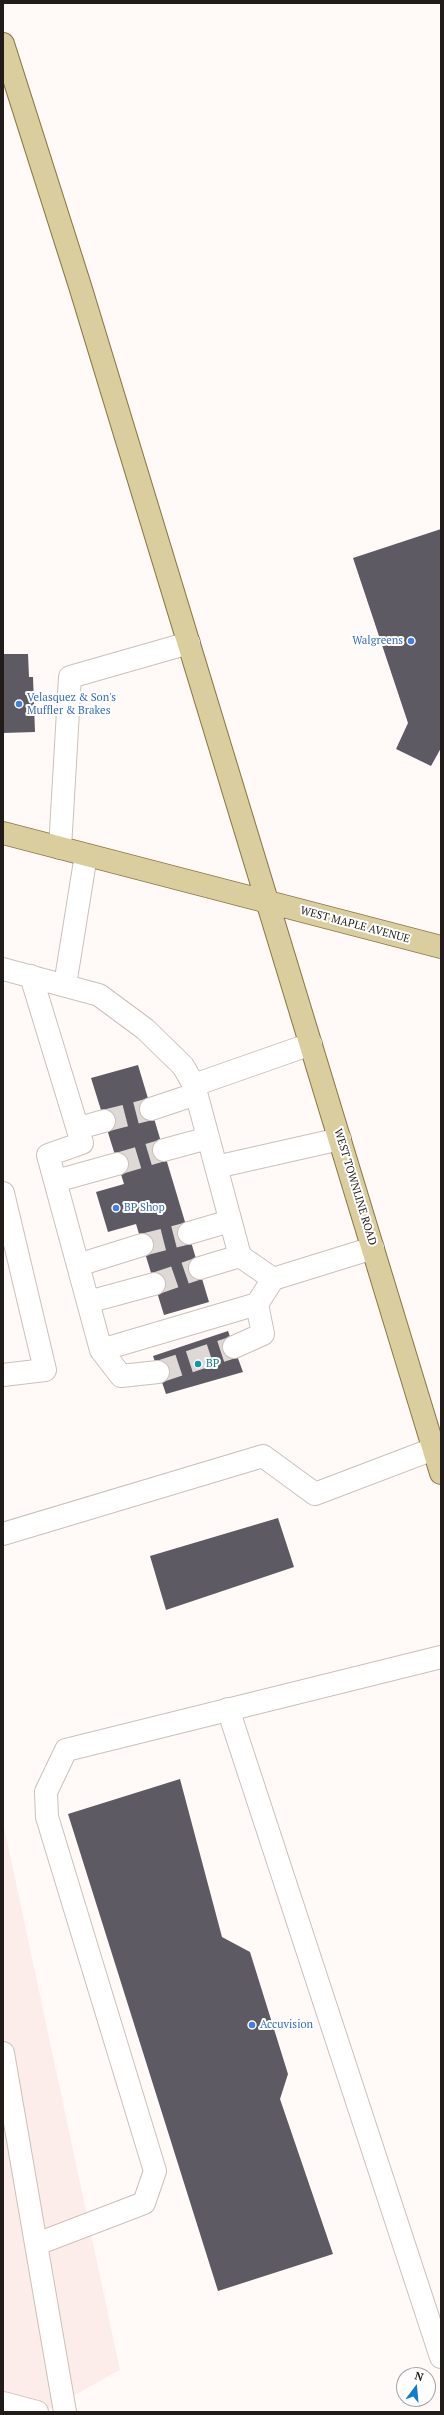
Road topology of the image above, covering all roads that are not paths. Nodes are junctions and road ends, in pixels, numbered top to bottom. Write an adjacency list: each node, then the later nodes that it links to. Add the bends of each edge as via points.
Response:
1 (3, 44): 2 (main road, WEST TOWNLINE ROAD)
2 (189, 643): 4 (lane, via 70,677); 6 (main road, WEST TOWNLINE ROAD)
3 (3, 834): 4 (main road, WEST MAPLE AVENUE)
4 (60, 848): 5 (main road, WEST MAPLE AVENUE)
5 (86, 855): 6 (main road, WEST MAPLE AVENUE); 10 (lane)
6 (268, 902): 7 (main road, WEST MAPLE AVENUE); 11 (main road, WEST TOWNLINE ROAD)
7 (441, 947)
8 (3, 969): 9 (lane)
9 (31, 976): 10 (lane); 15 (lane)
10 (65, 985): 12 (lane, via 99,995 145,1029 183,1066)
11 (311, 1044): 12 (lane); 17 (main road, WEST TOWNLINE ROAD)
12 (195, 1090): 13 (lane); 16 (lane)
13 (151, 1108)
14 (104, 1121): 15 (lane)
15 (79, 1128): 21 (lane, via 82,1143 48,1155)
16 (208, 1138): 18 (lane); 20 (lane)
17 (340, 1139): 20 (lane); 26 (main road, WEST TOWNLINE ROAD)
18 (164, 1150)
19 (117, 1164): 21 (lane)
20 (216, 1167): 23 (lane)
21 (56, 1181): 28 (lane)
22 (3, 1193): 37 (lane, via 45,1370)
23 (230, 1221): 24 (lane); 27 (lane)
24 (189, 1233)
25 (142, 1245): 28 (lane)
26 (373, 1248): 30 (lane); 38 (main road, WEST TOWNLINE ROAD)
27 (240, 1256): 29 (lane); 30 (lane)
28 (78, 1265): 32 (lane)
29 (200, 1268)
30 (273, 1279): 33 (lane)
31 (154, 1284): 32 (lane)
32 (88, 1302): 35 (lane)
33 (257, 1304): 34 (lane, via 263,1334); 35 (lane)
34 (234, 1347)
35 (101, 1350): 36 (lane, via 121,1376)
36 (158, 1372)
37 (3, 1375)
38 (437, 1448): 39 (main road, WEST TOWNLINE ROAD); 40 (lane, via 315,1494 263,1456)
39 (441, 1473)
40 (3, 1534)
41 (441, 1657): 42 (lane)
42 (228, 1709): 44 (lane, via 66,1750 46,1792 47,1817 155,2171 144,2203); 45 (lane)
43 (3, 2053): 44 (lane)
44 (37, 2244): 48 (lane)
45 (441, 2356)
46 (3, 2403): 47 (lane)
47 (37, 2412)
48 (65, 2412)

